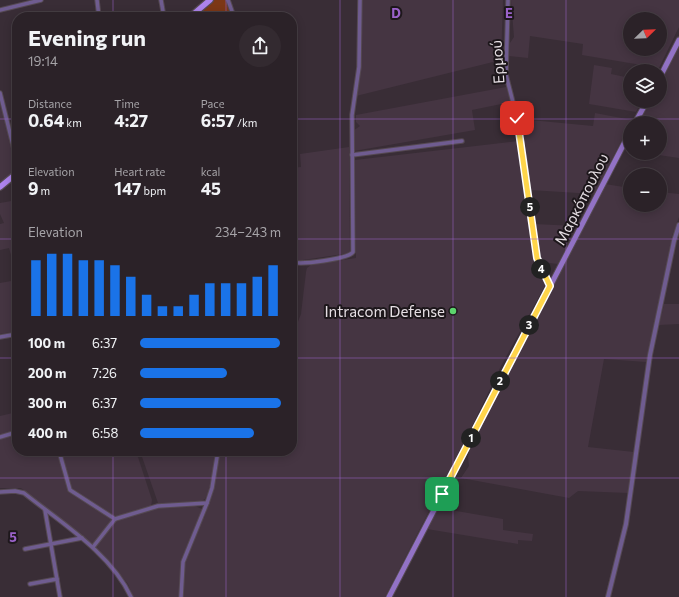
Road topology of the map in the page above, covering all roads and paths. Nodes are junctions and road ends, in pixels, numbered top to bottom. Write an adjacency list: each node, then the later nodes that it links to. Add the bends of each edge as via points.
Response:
1 (41, 0): 8 (street)
2 (97, 0): 9 (street)
3 (161, 0): 10 (street)
4 (210, 0): 11 (main road)
5 (228, 0): 12 (street)
6 (360, 0): 19 (street, via 359,67 352,115)
7 (508, 0): 24 (street, Ερμού, via 506,75 517,118 537,258)
8 (0, 10)
9 (99, 12)
10 (163, 12)
11 (196, 12)
12 (232, 12)
13 (679, 40): 14 (main road)
14 (667, 64)
15 (0, 93): 16 (street)
16 (12, 141)
17 (462, 141): 19 (street)
18 (623, 145): 24 (main road, Μαρκόπουλου)
19 (352, 155): 23 (street, via 353,252 347,256 308,263)
20 (12, 177): 21 (main road)
21 (0, 188)
22 (679, 225): 45 (street, via 650,356 626,524)
23 (297, 262)
24 (550, 286): 44 (main road, Μαρκόπουλου)
25 (12, 335): 26 (street)
26 (0, 337)
27 (12, 433): 28 (street)
28 (0, 437)
29 (60, 456): 34 (street, via 70,490)
30 (217, 456): 32 (street)
31 (0, 492): 33 (street, via 24,493)
32 (207, 503): 34 (street, via 158,506); 43 (street, via 183,562)
33 (45, 510): 35 (street); 36 (street)
34 (115, 519): 37 (street)
35 (82, 538): 36 (street); 37 (street)
36 (51, 544): 38 (street); 39 (street)
37 (93, 547): 42 (street, via 120,579)
38 (25, 548)
39 (57, 579): 40 (street); 41 (street)
40 (30, 584)
41 (60, 597)
42 (131, 597)
43 (181, 597)
44 (389, 597)
45 (608, 597)

